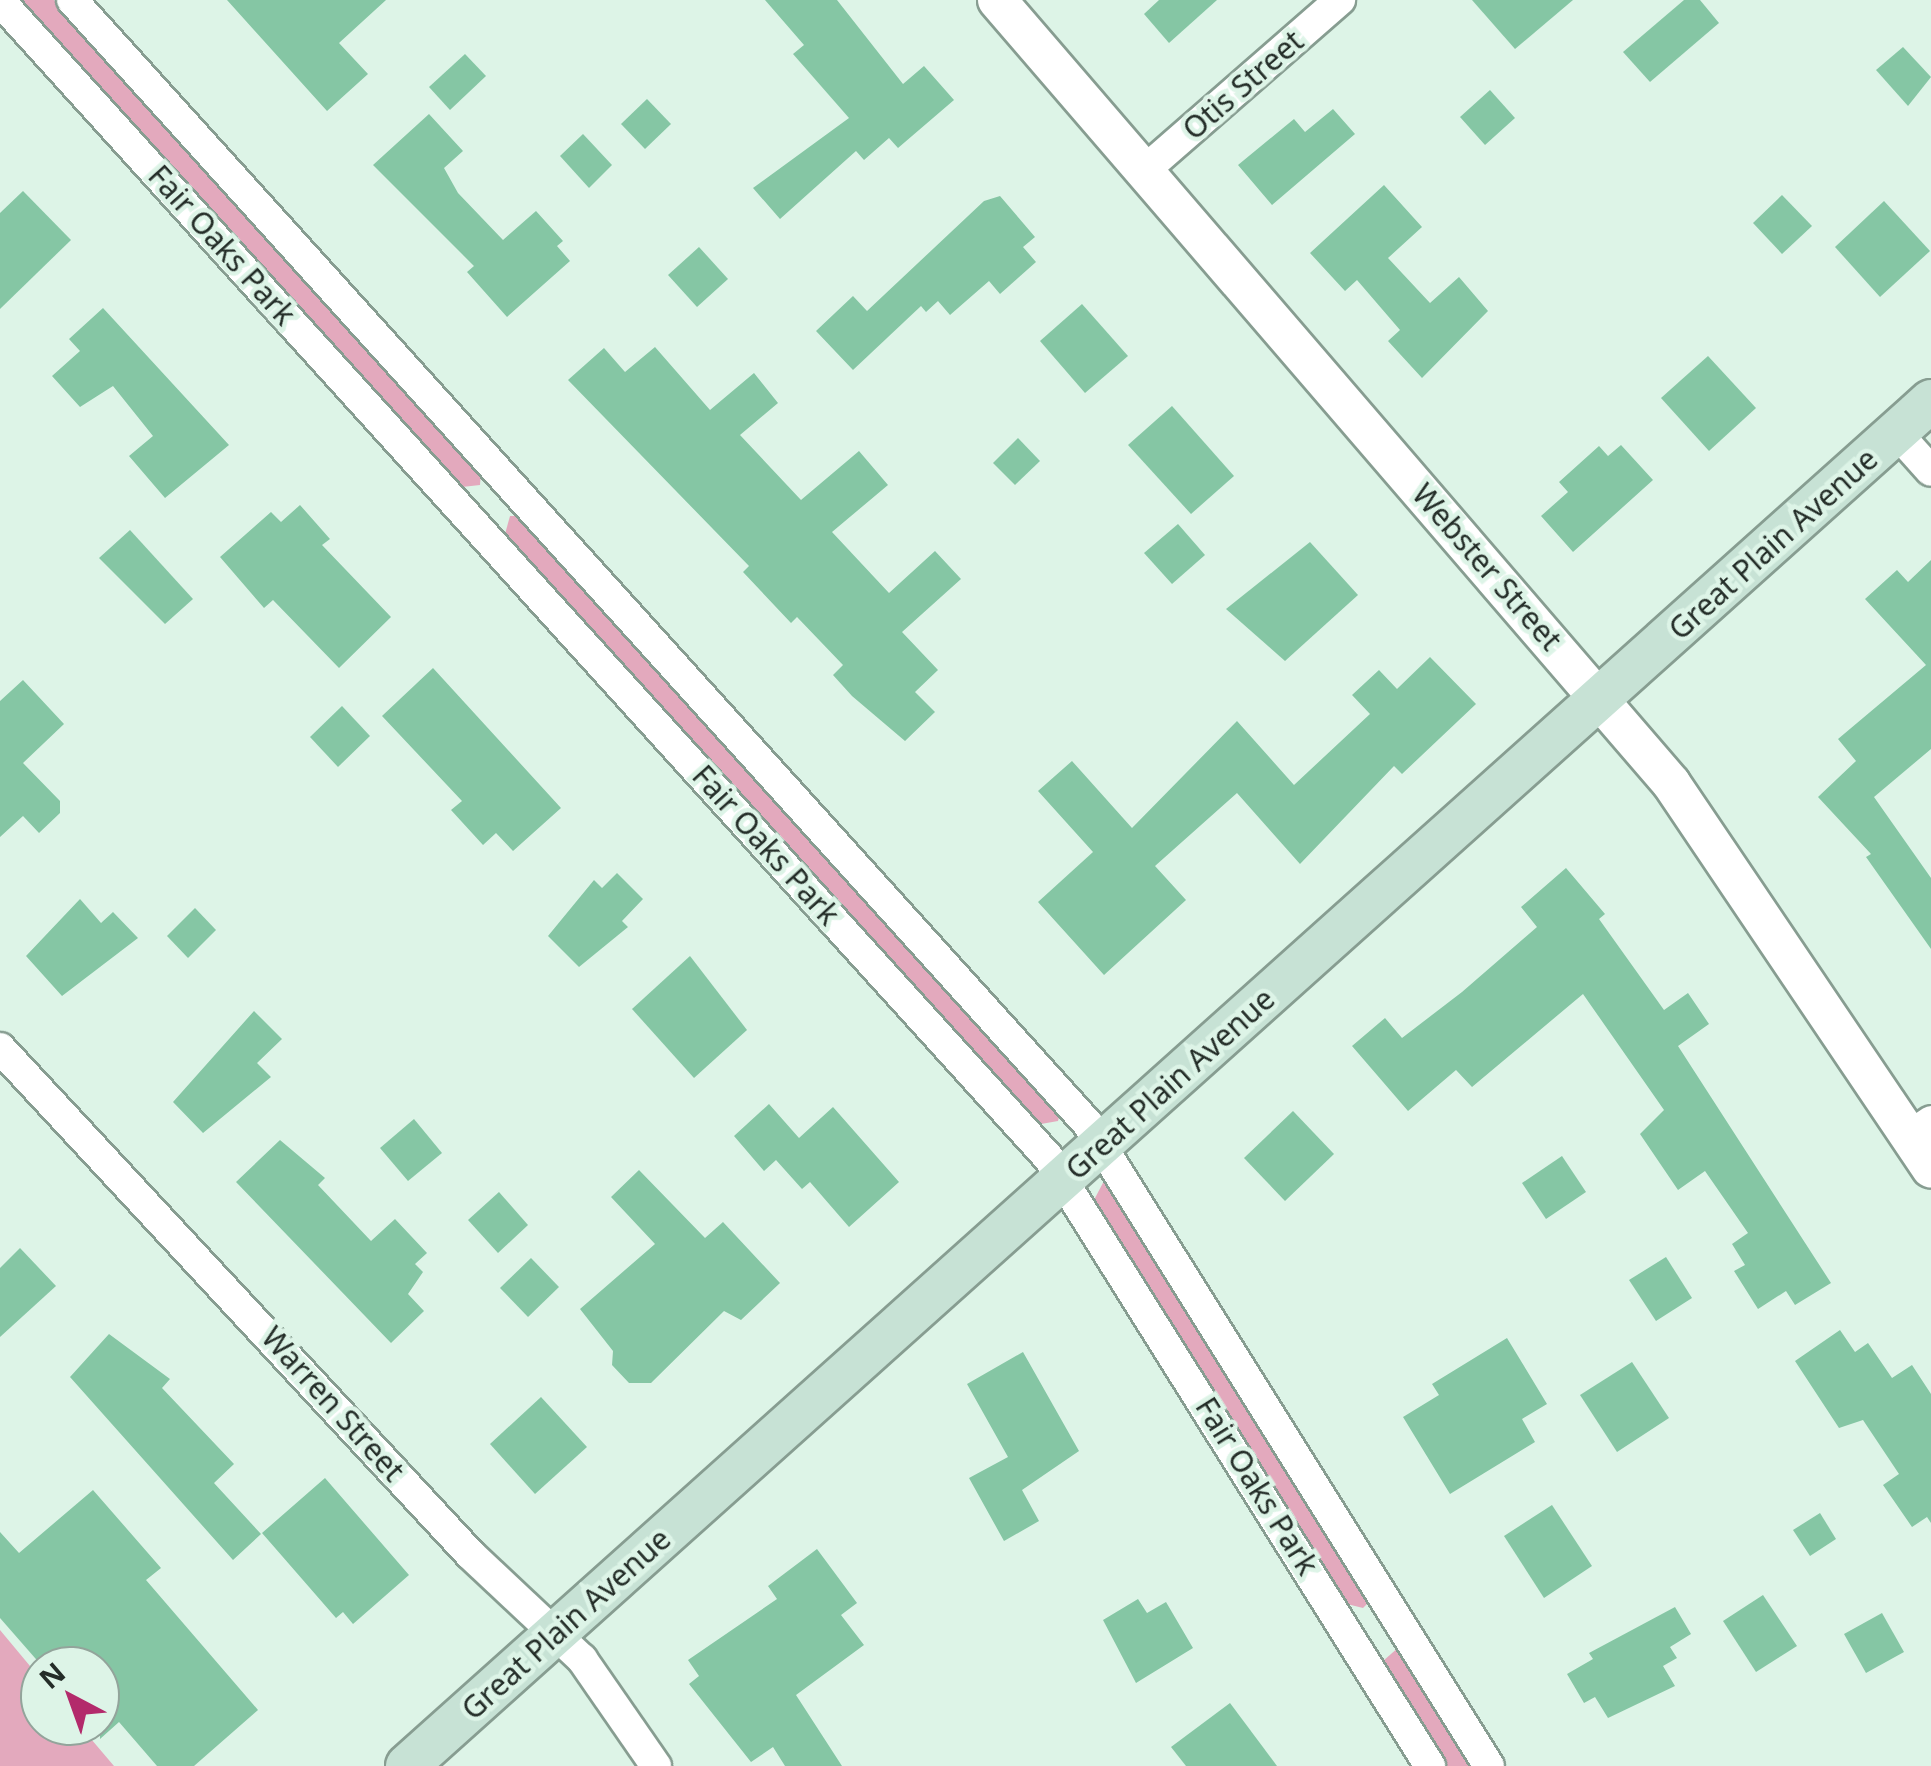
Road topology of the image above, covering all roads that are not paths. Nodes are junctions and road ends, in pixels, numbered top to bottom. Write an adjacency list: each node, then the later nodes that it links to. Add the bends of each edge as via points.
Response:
1 (72, 0): 9 (street, Fair Oaks Park)
2 (997, 0): 5 (street, Webster Street)
3 (1340, 0): 5 (street, Otis Street)
4 (0, 1): 10 (street, Fair Oaks Park)
5 (1146, 170): 11 (street, Webster Street)
6 (1931, 401): 7 (main road, Great Plain Avenue)
7 (1896, 432): 8 (street); 11 (main road, Great Plain Avenue)
8 (1931, 470)
9 (511, 486): 10 (street); 14 (street, Fair Oaks Park)
10 (472, 521): 16 (street, Fair Oaks Park)
11 (1600, 698): 13 (street, Webster Street, via 1737,872); 14 (main road, Great Plain Avenue)
12 (0, 1048): 18 (street, Warren Street, via 470,1554)
13 (1920, 1128): 15 (street, Webster Street)
14 (1102, 1144): 16 (main road, Great Plain Avenue); 17 (street, Fair Oaks Park)
15 (1931, 1169)
16 (1065, 1178): 18 (main road, Great Plain Avenue); 19 (street, Fair Oaks Park)
17 (1397, 1617): 19 (street); 23 (street, Fair Oaks Park)
18 (555, 1634): 20 (main road, Great Plain Avenue); 21 (street, Warren Street, via 599,1678)
19 (1354, 1643): 22 (street, Fair Oaks Park)
20 (407, 1766)
21 (656, 1766)
22 (1430, 1766)
23 (1489, 1766)

